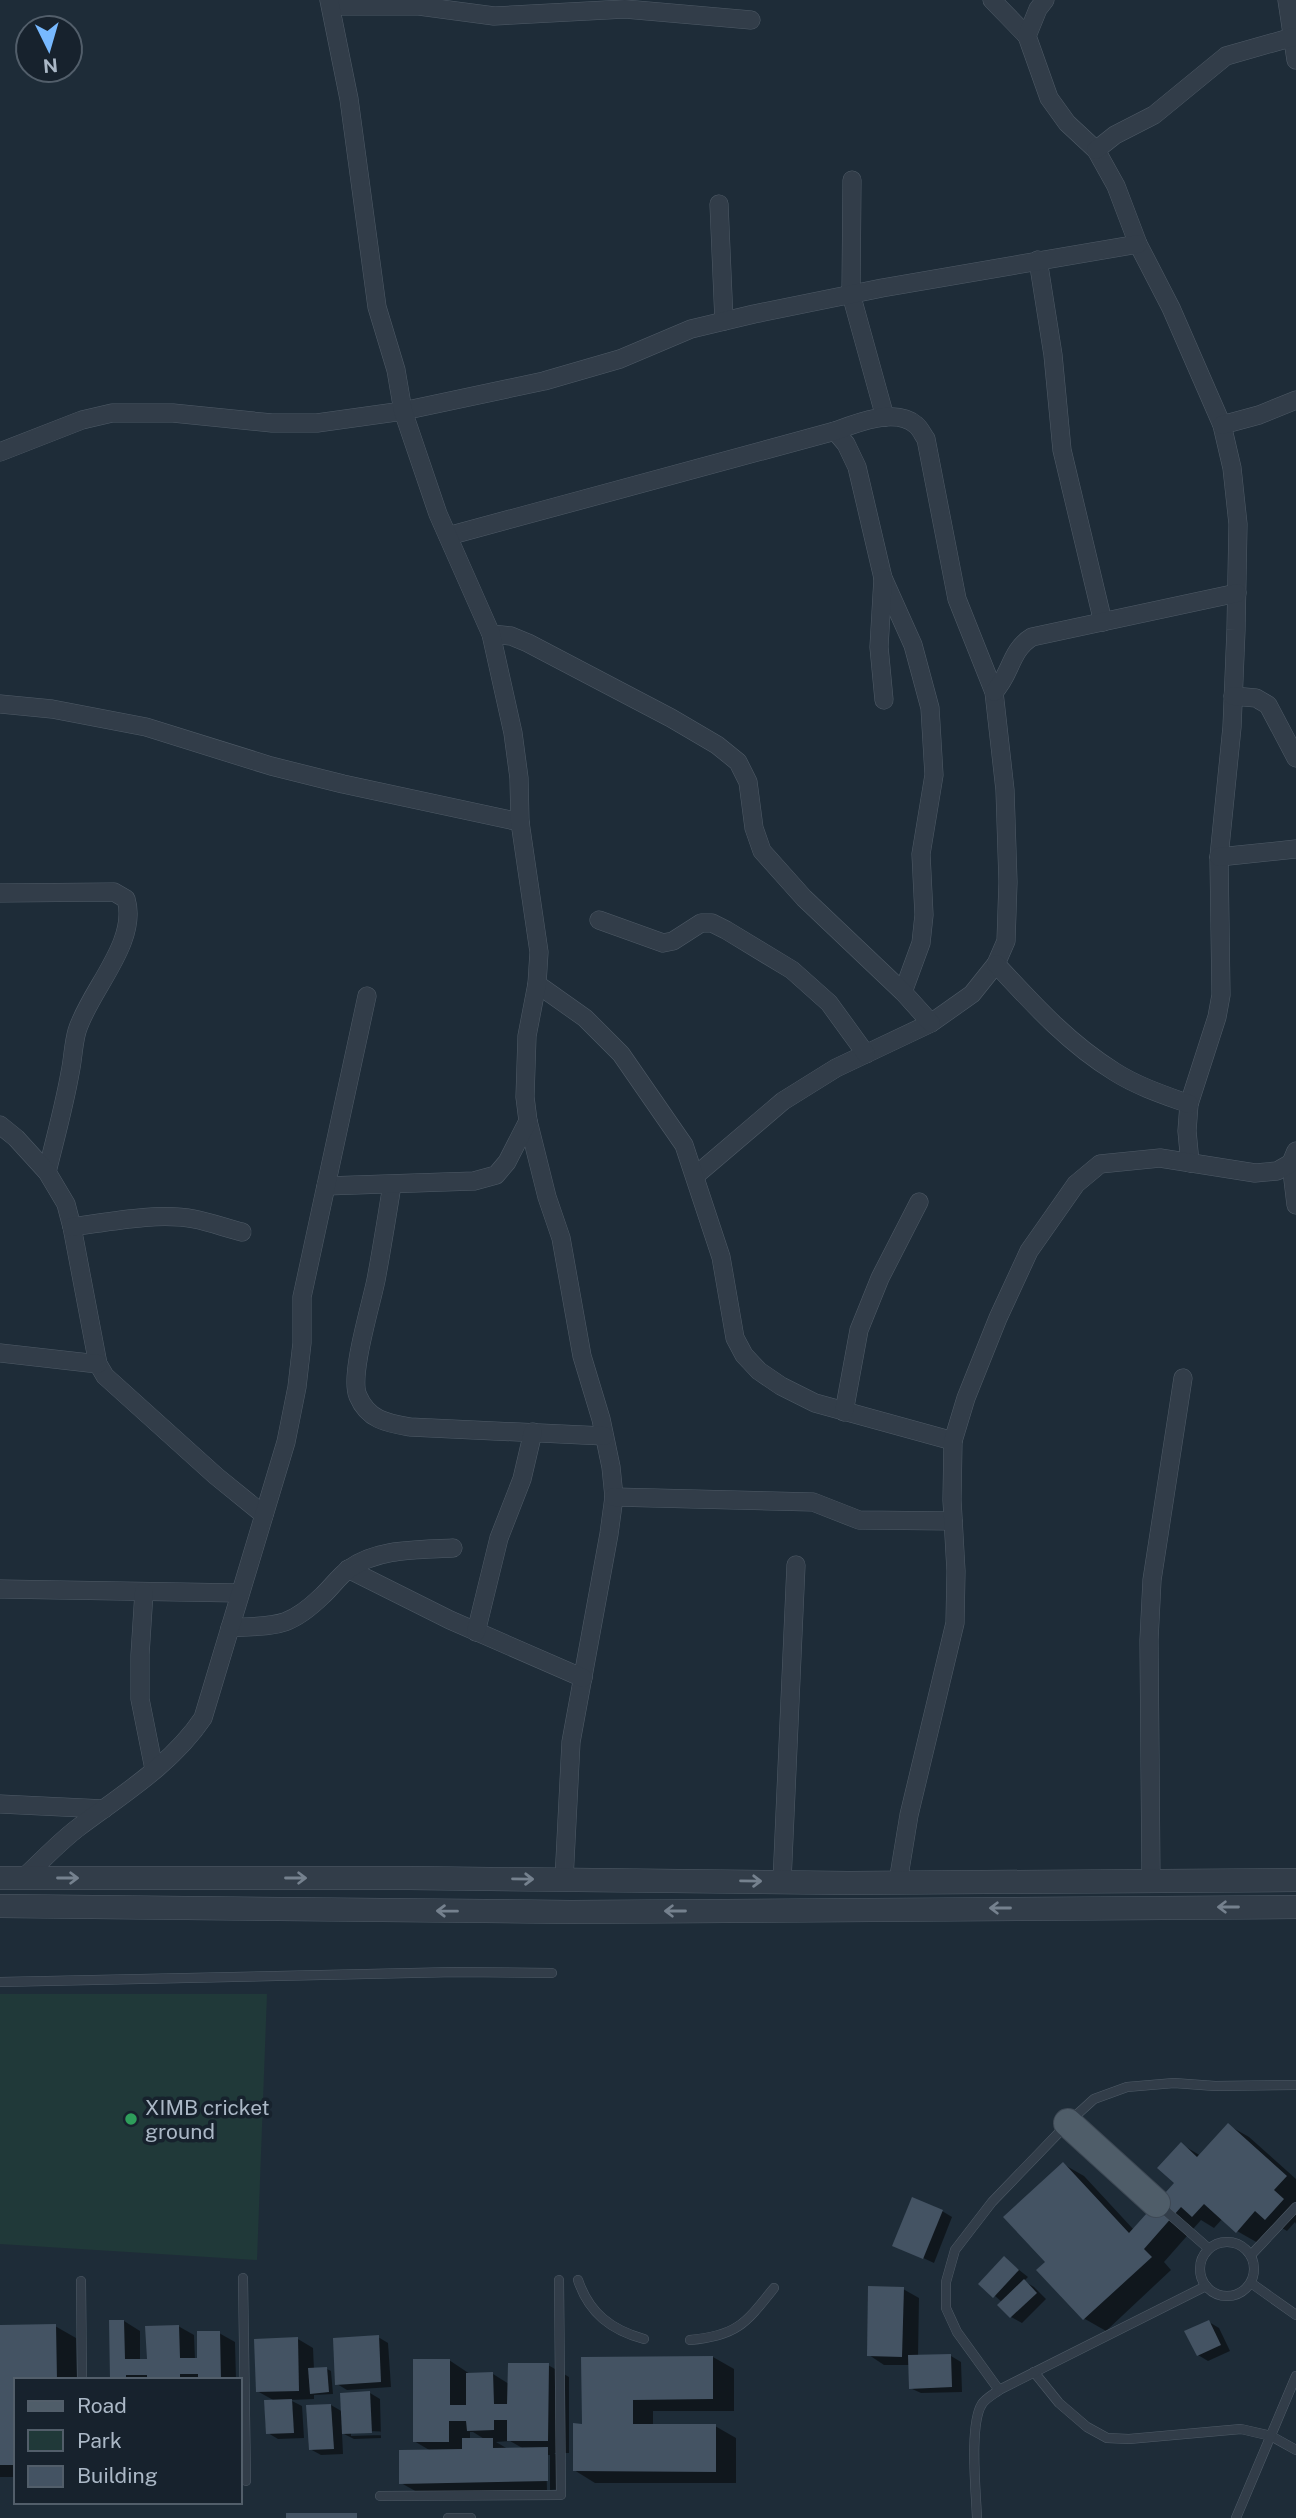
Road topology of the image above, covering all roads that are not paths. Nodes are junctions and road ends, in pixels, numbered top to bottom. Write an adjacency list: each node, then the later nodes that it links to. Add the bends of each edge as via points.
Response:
1 (992, 0): 7 (street)
2 (1045, 0): 7 (street)
3 (1287, 0): 8 (street)
4 (330, 3): 5 (street, via 419,6 494,16); 18 (street, via 349,99 375,295)
5 (559, 6): 6 (street)
6 (751, 20)
7 (1027, 36): 10 (street, via 1049,98)
8 (1293, 37): 9 (street); 10 (street, via 1226,56 1154,115)
9 (1296, 61)
10 (1096, 150): 13 (street)
11 (852, 180): 15 (street)
12 (719, 204): 16 (street)
13 (1138, 244): 14 (street); 20 (street)
14 (1038, 260): 15 (street); 26 (street, via 1062,450)
15 (851, 294): 16 (street); 19 (street)
16 (724, 321): 18 (street, via 585,370)
17 (1296, 400): 20 (street)
18 (402, 411): 22 (street, via 317,423 112,413); 23 (street)
19 (885, 417): 21 (street); 28 (street, via 915,424 926,439 957,599)
20 (1222, 425): 25 (street, via 1238,524)
21 (835, 431): 23 (street); 24 (street, via 857,467)
22 (0, 452)
23 (448, 537): 27 (street)
24 (883, 578): 30 (street, via 879,647); 40 (street, via 913,645 930,708 933,740 934,775 922,854 921,943)
25 (1237, 593): 26 (street); 29 (street)
26 (1103, 622): 28 (street, via 1032,637 1014,653 1004,682)
27 (491, 635): 33 (street, via 513,733); 40 (street, via 528,643 671,718 738,762 748,782 762,851 804,898)
28 (993, 692): 38 (street, via 1005,790 1008,881 1006,941)
29 (1233, 696): 32 (street, via 1256,698 1268,705); 35 (street)
30 (884, 700)
31 (0, 704): 33 (street, via 146,727 343,785)
32 (1296, 758)
33 (520, 822): 39 (street, via 539,952)
34 (1296, 849): 35 (street)
35 (1219, 857): 44 (street, via 1221,995)
36 (0, 893): 49 (street, via 114,892 126,899 129,910 120,946 77,1031)
37 (599, 920): 43 (street, via 663,943 673,942 701,923 726,930 792,970 829,1003)
38 (996, 964): 42 (street, via 972,994); 44 (street, via 1047,1020 1081,1048 1117,1073)
39 (537, 984): 45 (street, via 527,1036); 50 (street, via 585,1018 621,1054 684,1145)
40 (903, 992): 42 (street)
41 (367, 996): 52 (street)
42 (931, 1023): 43 (street)
43 (866, 1054): 50 (street, via 783,1101)
44 (1189, 1104): 48 (street)
45 (528, 1122): 51 (street, via 508,1162 496,1175 474,1181); 62 (street, via 561,1238 583,1356)
46 (0, 1125): 49 (street)
47 (1294, 1157): 48 (street, via 1278,1171 1255,1173); 54 (street)
48 (1190, 1163): 63 (street, via 1160,1158 1100,1164 1076,1184 1029,1251 966,1398)
49 (47, 1172): 55 (street, via 66,1204)
50 (695, 1176): 60 (street, via 721,1257 735,1338 744,1355 781,1387)
51 (392, 1185): 52 (street); 61 (street, via 355,1376 357,1395 383,1423)
52 (326, 1186): 65 (street, via 302,1297 297,1387)
53 (919, 1202): 60 (street, via 859,1330)
54 (1296, 1205)
55 (72, 1227): 56 (street, via 174,1217); 58 (street)
56 (242, 1232)
57 (0, 1353): 58 (street)
58 (98, 1364): 65 (street, via 105,1376)
59 (1183, 1378): 81 (street, via 1152,1580)
60 (844, 1412): 63 (street)
61 (533, 1433): 62 (street); 74 (street, via 522,1479 499,1538)
62 (604, 1436): 64 (street)
63 (953, 1441): 66 (street)
64 (614, 1497): 66 (street, via 813,1502 859,1520); 75 (street)
65 (264, 1515): 72 (street)
66 (953, 1521): 85 (street, via 955,1623 909,1815)
67 (453, 1548): 69 (street, via 378,1555)
68 (796, 1565): 84 (street)
69 (348, 1569): 73 (street, via 304,1614 287,1623); 74 (street)
70 (0, 1589): 71 (street)
71 (145, 1592): 72 (street); 76 (street, via 140,1699)
72 (240, 1593): 73 (street)
73 (230, 1628): 76 (street, via 203,1717 190,1738)
74 (476, 1632): 75 (street)
75 (583, 1678): 82 (street, via 571,1742)
76 (155, 1769): 78 (street)
77 (0, 1804): 78 (street)
78 (104, 1809): 80 (street)
79 (0, 1878): 80 (street)
80 (23, 1878): 82 (street, one-way to 82)
81 (1151, 1879): 83 (street); 85 (street)
82 (564, 1880): 84 (street, one-way to 84)
83 (1296, 1880)
84 (782, 1882): 85 (street)
85 (898, 1882)
86 (0, 1906): 87 (street, one-way to 86, via 571,1912)
87 (1296, 1907)
88 (552, 1973): 89 (lane)
89 (0, 1982)
90 (1296, 2085): 91 (lane, via 1127,2087 1094,2099)
91 (1068, 2123): 92 (main road); 109 (lane, via 992,2202 955,2250 946,2282 946,2308 957,2332)
92 (1156, 2203): 94 (lane)
93 (1296, 2207): 95 (lane)
94 (1208, 2248): 95 (lane, via 1237,2243); 101 (lane, via 1199,2270)
95 (1251, 2255): 100 (lane)
96 (243, 2278): 112 (lane)
97 (559, 2280): 113 (lane, via 561,2495)
98 (578, 2280): 104 (lane, via 584,2298 599,2315 622,2333)
99 (81, 2281): 108 (lane)
100 (1251, 2283): 101 (lane, via 1228,2296); 103 (lane)
101 (1206, 2286): 106 (lane)
102 (774, 2288): 105 (lane, via 747,2322 726,2333)
103 (1296, 2315)
104 (644, 2339)
105 (690, 2340)
106 (1034, 2372): 109 (lane); 110 (lane, via 1059,2403 1107,2438 1241,2429)
107 (1296, 2376): 110 (lane)
108 (82, 2378)
109 (999, 2390): 116 (lane, via 983,2403 977,2417)
110 (1271, 2436): 111 (lane); 117 (lane)
111 (1296, 2451)
112 (246, 2481)
113 (380, 2496)
114 (448, 2518): 115 (lane)
115 (471, 2518)
116 (976, 2518)
117 (1236, 2518)

